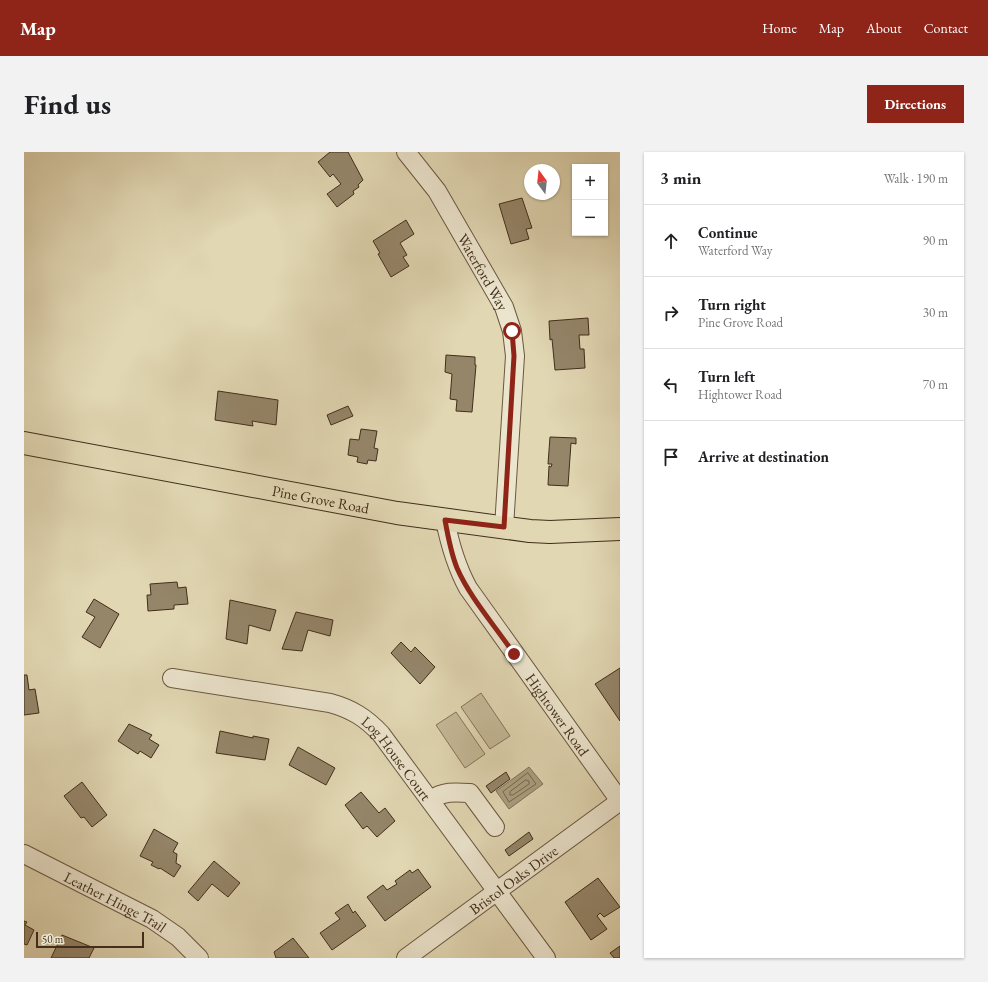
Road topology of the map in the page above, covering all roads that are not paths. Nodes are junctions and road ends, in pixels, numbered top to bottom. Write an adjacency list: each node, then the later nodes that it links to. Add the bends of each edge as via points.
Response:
1 (406, 152): 4 (street, Waterford Way, via 437,191 504,307 512,331 514,356)
2 (24, 443): 3 (main road, Pine Grove Road, via 389,512)
3 (445, 520): 4 (main road, Pine Grove Road); 8 (street, Hightower Road, via 451,551 468,588)
4 (504, 527): 5 (main road, Pine Grove Road, via 550,532)
5 (620, 529)
6 (172, 678): 7 (street, Log House Court, via 345,707 360,714 382,734)
7 (430, 800): 9 (street, via 440,793 470,793); 11 (street, Log House Court)
8 (620, 801): 11 (street, Bristol Oaks Drive)
9 (495, 827)
10 (24, 854): 12 (street, Leather Hinge Trail, via 152,919 178,937)
11 (497, 891): 13 (street, Bristol Oaks Drive); 14 (street, Log House Court)
12 (199, 958)
13 (406, 958)
14 (546, 958)

